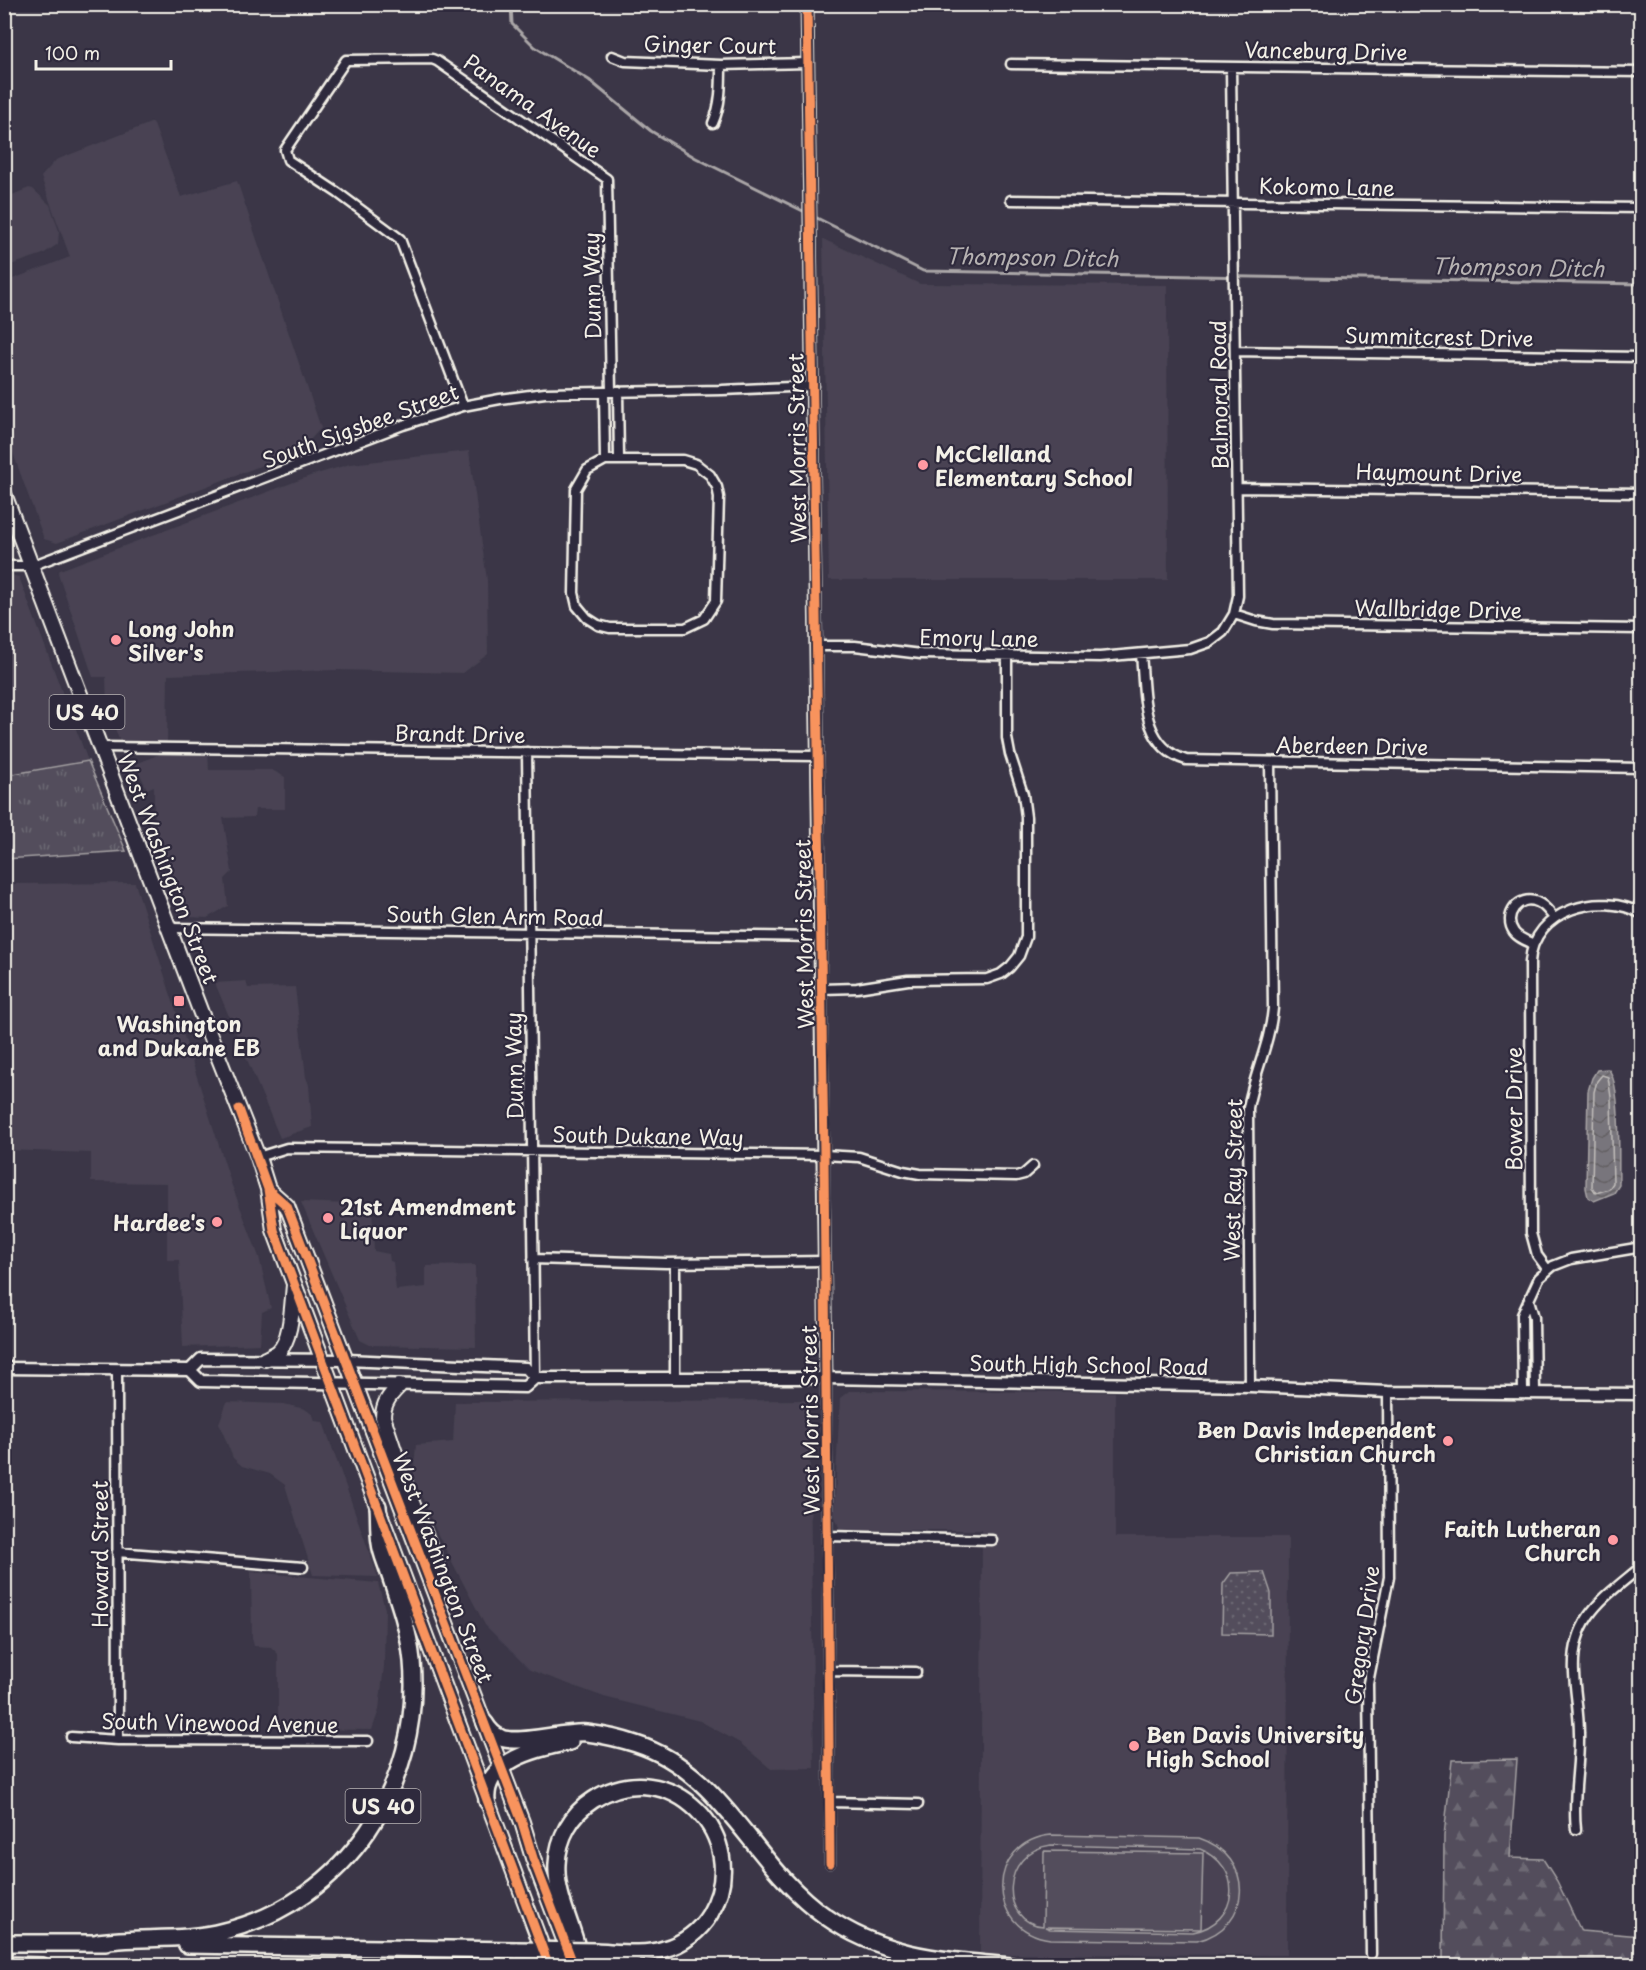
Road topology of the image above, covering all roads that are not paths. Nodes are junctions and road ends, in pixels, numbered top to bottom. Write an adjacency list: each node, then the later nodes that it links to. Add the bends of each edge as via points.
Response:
1 (807, 4): 3 (street, West Morris Street)
2 (612, 56): 5 (street, Ginger Court, via 625,61)
3 (808, 63): 5 (street, Ginger Court); 15 (street, West Morris Street)
4 (1011, 64): 6 (street, Vanceburg Drive)
5 (721, 65): 8 (street, via 720,98)
6 (1232, 67): 7 (street, Vanceburg Drive); 11 (street, Balmoral Road)
7 (1641, 72)
8 (712, 123)
9 (607, 179): 16 (street, Dunn Way); 17 (street, Panama Avenue, via 432,59 346,60 285,150 288,160 400,239)
10 (1011, 200): 11 (street, Kokomo Lane)
11 (1233, 203): 12 (street, Kokomo Lane); 13 (street, Balmoral Road)
12 (1641, 208)
13 (1235, 351): 14 (street, Summitcrest Drive); 20 (street, Balmoral Road)
14 (1641, 357)
15 (814, 386): 16 (street, South Sigsbee Street); 27 (street, West Morris Street)
16 (611, 392): 17 (street, South Sigsbee Street, via 538,394); 18 (street); 19 (street)
17 (463, 406): 24 (street, South Sigsbee Street, via 403,425)
18 (619, 459): 19 (street); 19 (street, via 683,460 700,466 717,487 718,591 707,616 693,626 610,628 598,625 578,606 574,593 575,494 582,476)
19 (605, 460)
20 (1237, 488): 21 (street, Haymount Drive); 25 (street, Balmoral Road, via 1238,596)
21 (1641, 493)
22 (4, 494): 24 (main road, West Washington Street / US 40)
23 (4, 566): 24 (street, South Sigsbee Street)
24 (31, 566): 30 (main road, West Washington Street / US 40)
25 (1234, 615): 26 (street, Wallbridge Drive, via 1268,623); 28 (street, via 1223,632 1203,646)
26 (1641, 629)
27 (817, 646): 29 (street, Emory Lane); 32 (street, West Morris Street)
28 (1141, 654): 29 (street, Emory Lane); 33 (street, Aberdeen Drive, via 1147,718 1155,738 1167,750 1194,761)
29 (1007, 656): 42 (street, via 1008,742 1026,817 1025,941 1017,959 997,976 978,981 901,981)
30 (101, 747): 31 (street, Brandt Drive); 38 (main road, West Washington Street / US 40)
31 (527, 752): 32 (street, Brandt Drive); 39 (street, Dunn Way)
32 (818, 756): 40 (street, West Morris Street)
33 (1270, 762): 34 (street, Aberdeen Drive); 66 (street, West Ray Street, via 1273,1008 1248,1112)
34 (1641, 768)
35 (1641, 901): 36 (street)
36 (1638, 913): 37 (street, via 1601,906 1575,908)
37 (1554, 918): 41 (street); 41 (street, via 1543,905 1532,900 1521,902 1512,910 1512,930)
38 (169, 928): 39 (street, South Glen Arm Road); 45 (main road, West Washington Street / US 40)
39 (529, 934): 40 (street, South Glen Arm Road); 43 (street, Dunn Way)
40 (821, 937): 42 (street, West Morris Street)
41 (1533, 944): 52 (street, Bower Drive, via 1531,1233 1537,1255)
42 (822, 989): 44 (street, West Morris Street)
43 (532, 1151): 44 (street, South Dukane Way); 45 (street, South Dukane Way, via 287,1148); 49 (street, Dunn Way)
44 (824, 1155): 46 (street, South Dukane Way, via 858,1157 924,1174 1016,1176); 50 (street, West Morris Street)
45 (258, 1157): 47 (main road, West Washington Street / US 40)
46 (1034, 1166)
47 (268, 1189): 53 (main road, West Washington Street, via 274,1230); 56 (main road, West Washington Street / US 40, via 287,1206)
48 (1641, 1247): 52 (street, via 1573,1259)
49 (533, 1259): 51 (street); 60 (street, Dunn Way)
50 (825, 1261): 51 (street); 62 (street, West Morris Street)
51 (675, 1263): 61 (street)
52 (1548, 1270): 68 (street, via 1539,1278 1522,1315)
53 (294, 1283): 54 (main road, via 285,1342); 55 (main road, West Washington Street)
54 (265, 1359): 55 (street, South High School Road); 59 (street, South High School Road, via 201,1359)
55 (323, 1360): 56 (street, South High School Road); 63 (main road, West Washington Street)
56 (346, 1360): 60 (street, South High School Road, via 526,1368); 64 (main road, West Washington Street / US 40)
57 (4, 1368): 58 (street, South High School Road)
58 (117, 1369): 59 (street, South High School Road); 73 (street, Howard Street)
59 (190, 1370): 63 (street, South High School Road, via 201,1381)
60 (535, 1378): 61 (street, South High School Road); 65 (street, South High School Road, via 525,1387)
61 (675, 1378): 62 (street, South High School Road)
62 (826, 1378): 66 (street, South High School Road); 71 (street, West Morris Street)
63 (332, 1384): 64 (street, South High School Road); 70 (main road, West Washington Street)
64 (356, 1385): 65 (street, South High School Road); 76 (main road, West Washington Street / US 40)
65 (399, 1386): 76 (main road, via 387,1399 383,1417 436,1562)
66 (1250, 1386): 67 (street, South High School Road)
67 (1388, 1392): 68 (street, South High School Road); 92 (street, Gregory Drive, via 1389,1577 1368,1696)
68 (1529, 1393): 69 (street, South High School Road)
69 (1641, 1394)
70 (378, 1506): 85 (main road, West Washington Street); 91 (highway, US 40, via 380,1544 412,1657 413,1697 408,1743 398,1772 366,1833 326,1878 266,1916 227,1931 195,1937)
71 (828, 1536): 72 (street); 77 (street, West Morris Street)
72 (992, 1540)
73 (117, 1552): 75 (street); 82 (street, Howard Street)
74 (1641, 1566): 88 (street, via 1596,1604 1575,1646 1579,1733)
75 (303, 1567)
76 (441, 1612): 79 (main road, West Washington Street / US 40)
77 (828, 1671): 78 (street); 86 (street, West Morris Street)
78 (916, 1672)
79 (485, 1723): 81 (highway, via 490,1731 507,1740 567,1733); 84 (main road, West Washington Street / US 40)
80 (71, 1737): 82 (street, South Vinewood Avenue)
81 (606, 1738): 84 (highway, via 542,1748); 98 (highway, via 662,1754 692,1774 722,1803 791,1887 836,1924 880,1946 916,1956)
82 (118, 1740): 83 (street, South Vinewood Avenue)
83 (368, 1741)
84 (501, 1767): 85 (highway, via 489,1781); 96 (main road, West Washington Street / US 40)
85 (487, 1801): 95 (main road, West Washington Street)
86 (830, 1802): 87 (street); 89 (street, West Morris Street)
87 (918, 1804)
88 (1576, 1829)
89 (830, 1863)
90 (4, 1942): 91 (highway, US 40)
91 (98, 1942): 97 (highway, bridge, via 124,1945 517,1950 596,1951 652,1952 665,1949 699,1929 714,1907 723,1875 718,1839 712,1827 697,1808 680,1796 656,1787 617,1789 586,1804 565,1831 557,1876 579,1949)
92 (1371, 1954)
93 (4, 1965): 94 (highway)
94 (42, 1965)
95 (549, 1965)
96 (574, 1965)
97 (581, 1965)
98 (1011, 1965)

